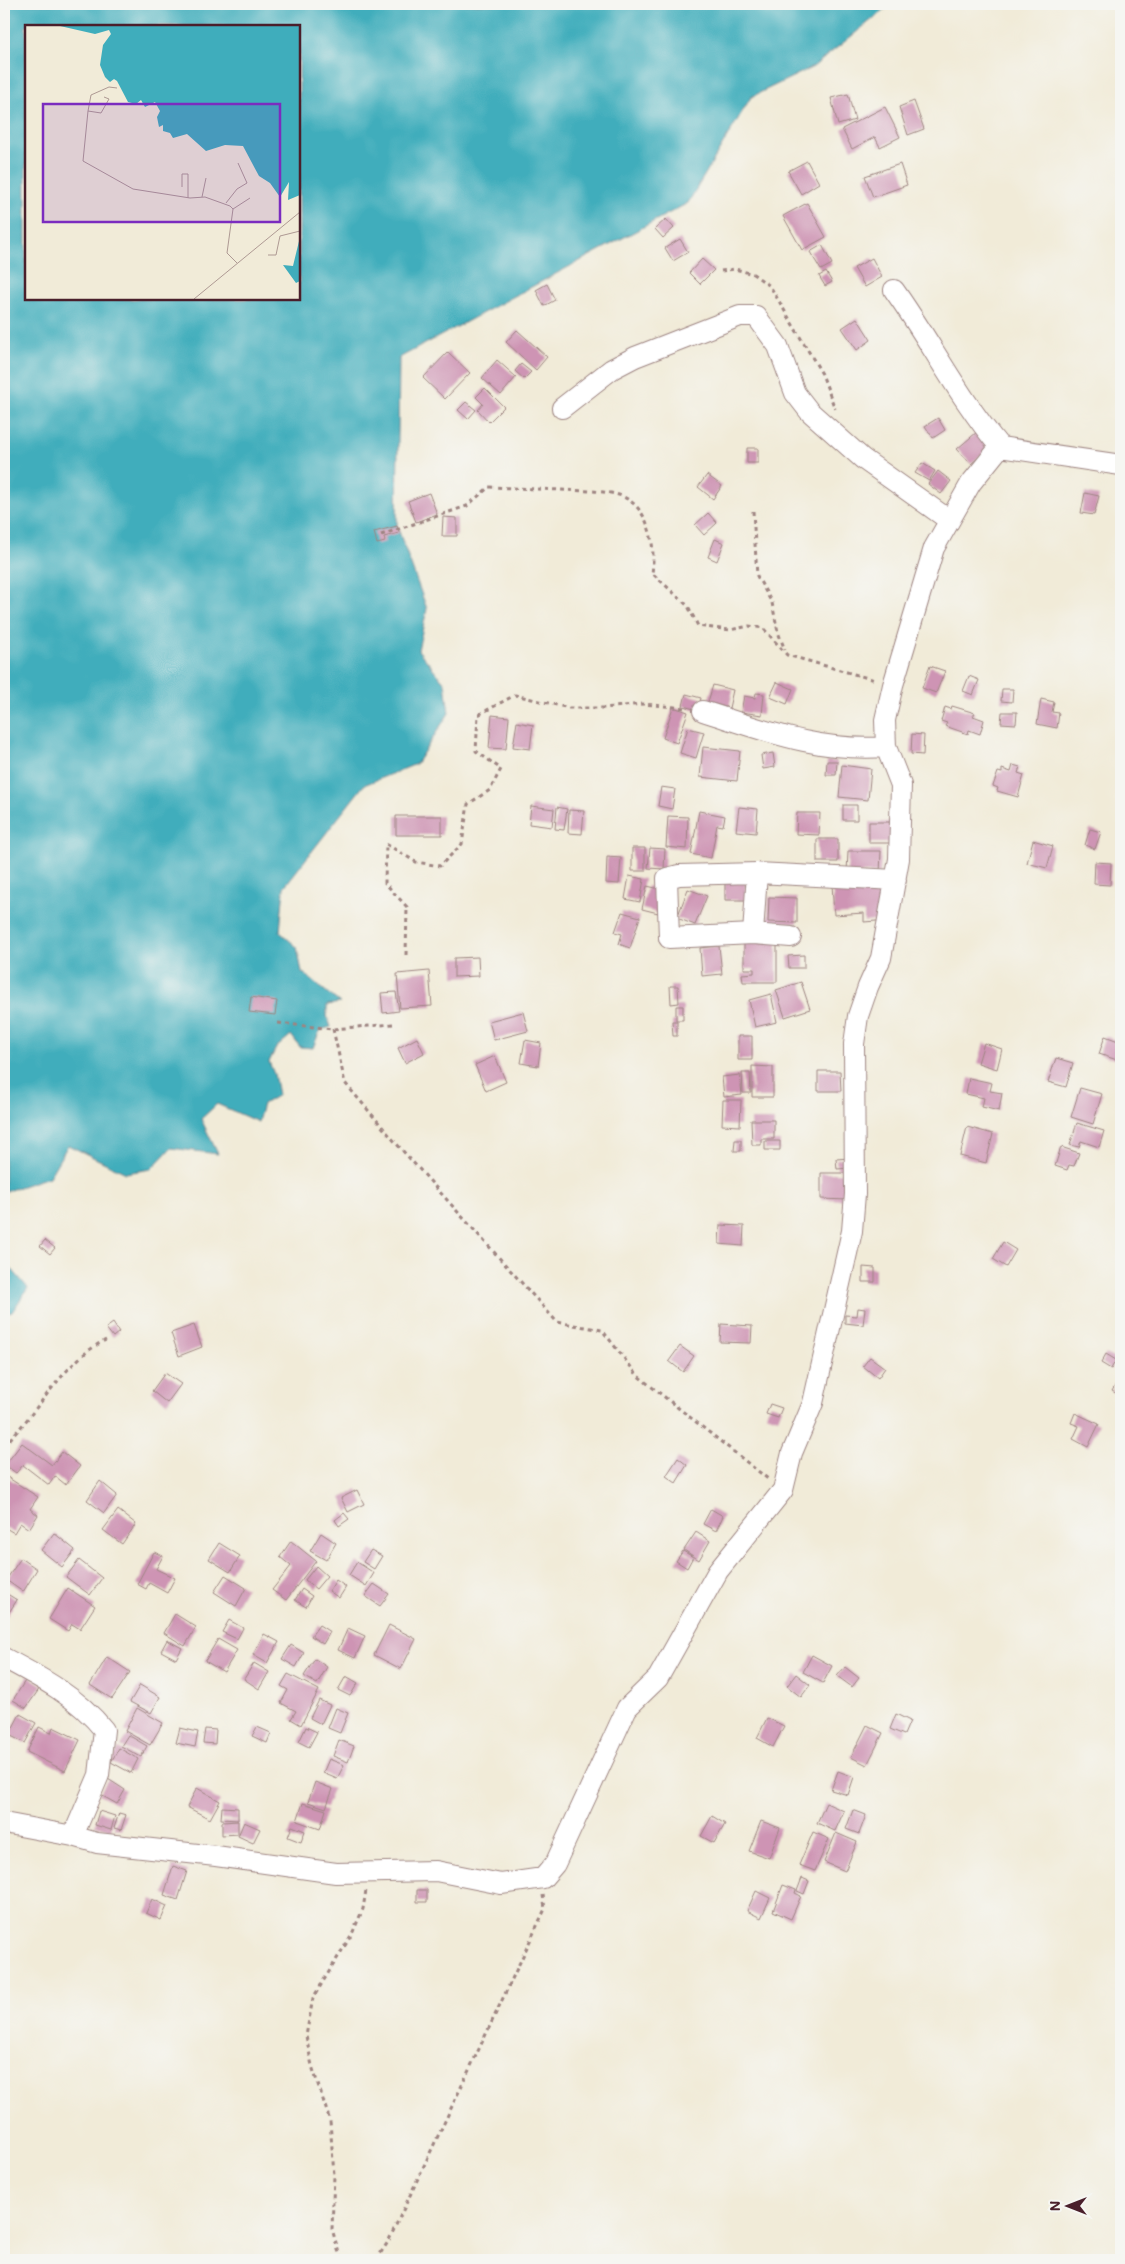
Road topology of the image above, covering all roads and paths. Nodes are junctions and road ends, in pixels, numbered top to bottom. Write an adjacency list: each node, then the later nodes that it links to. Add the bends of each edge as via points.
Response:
1 (721, 271): 4 (path, via 735,269 753,274 770,286 822,374)
2 (894, 290): 5 (street, via 947,376)
3 (562, 408): 8 (street, via 612,369 635,357 740,316 756,316 778,346 795,393 809,411 863,459)
4 (839, 415)
5 (1000, 447): 6 (street); 8 (street, via 972,482)
6 (1121, 466)
7 (754, 511): 10 (path, via 757,576 772,603)
8 (949, 520): 11 (street, via 934,548)
9 (380, 535): 10 (path, via 467,506 489,487 617,494 635,504 646,520 654,555 652,573 688,606 698,626 730,630 749,626 763,628)
10 (787, 655): 11 (path)
11 (893, 685): 13 (street, via 885,720)
12 (703, 711): 13 (street, via 817,745 864,749); 18 (path, via 643,704 569,708 515,695 478,715 476,751 501,769 490,790 468,804 462,844 440,866 416,862 386,844 385,884 407,908)
13 (886, 747): 15 (street, via 901,785)
14 (757, 874): 15 (street); 16 (street); 16 (street, via 667,878 669,938)
15 (896, 880): 24 (street, via 881,958 868,987 854,1044 855,1194 852,1232 812,1403 792,1453)
16 (753, 934): 17 (street)
17 (791, 937)
18 (406, 955)
19 (278, 1023): 21 (path)
20 (393, 1024): 21 (path)
21 (333, 1029): 24 (path, via 345,1082 402,1150 558,1322 602,1330 638,1376)
22 (106, 1340): 23 (path, via 92,1346)
23 (4, 1445)
24 (783, 1490): 29 (street, via 718,1571 658,1678 627,1708 555,1864)
25 (4, 1658): 27 (street, via 44,1679 90,1712 104,1730 100,1775)
26 (4, 1823): 27 (street)
27 (73, 1836): 28 (street, via 96,1843 336,1873)
28 (368, 1872): 29 (street, via 436,1871 501,1884); 30 (path, via 363,1909 352,1934 312,1998 306,2036 330,2121 334,2175 332,2229)
29 (543, 1878): 31 (path, via 545,1909 388,2242)
30 (341, 2260)
31 (376, 2260)

